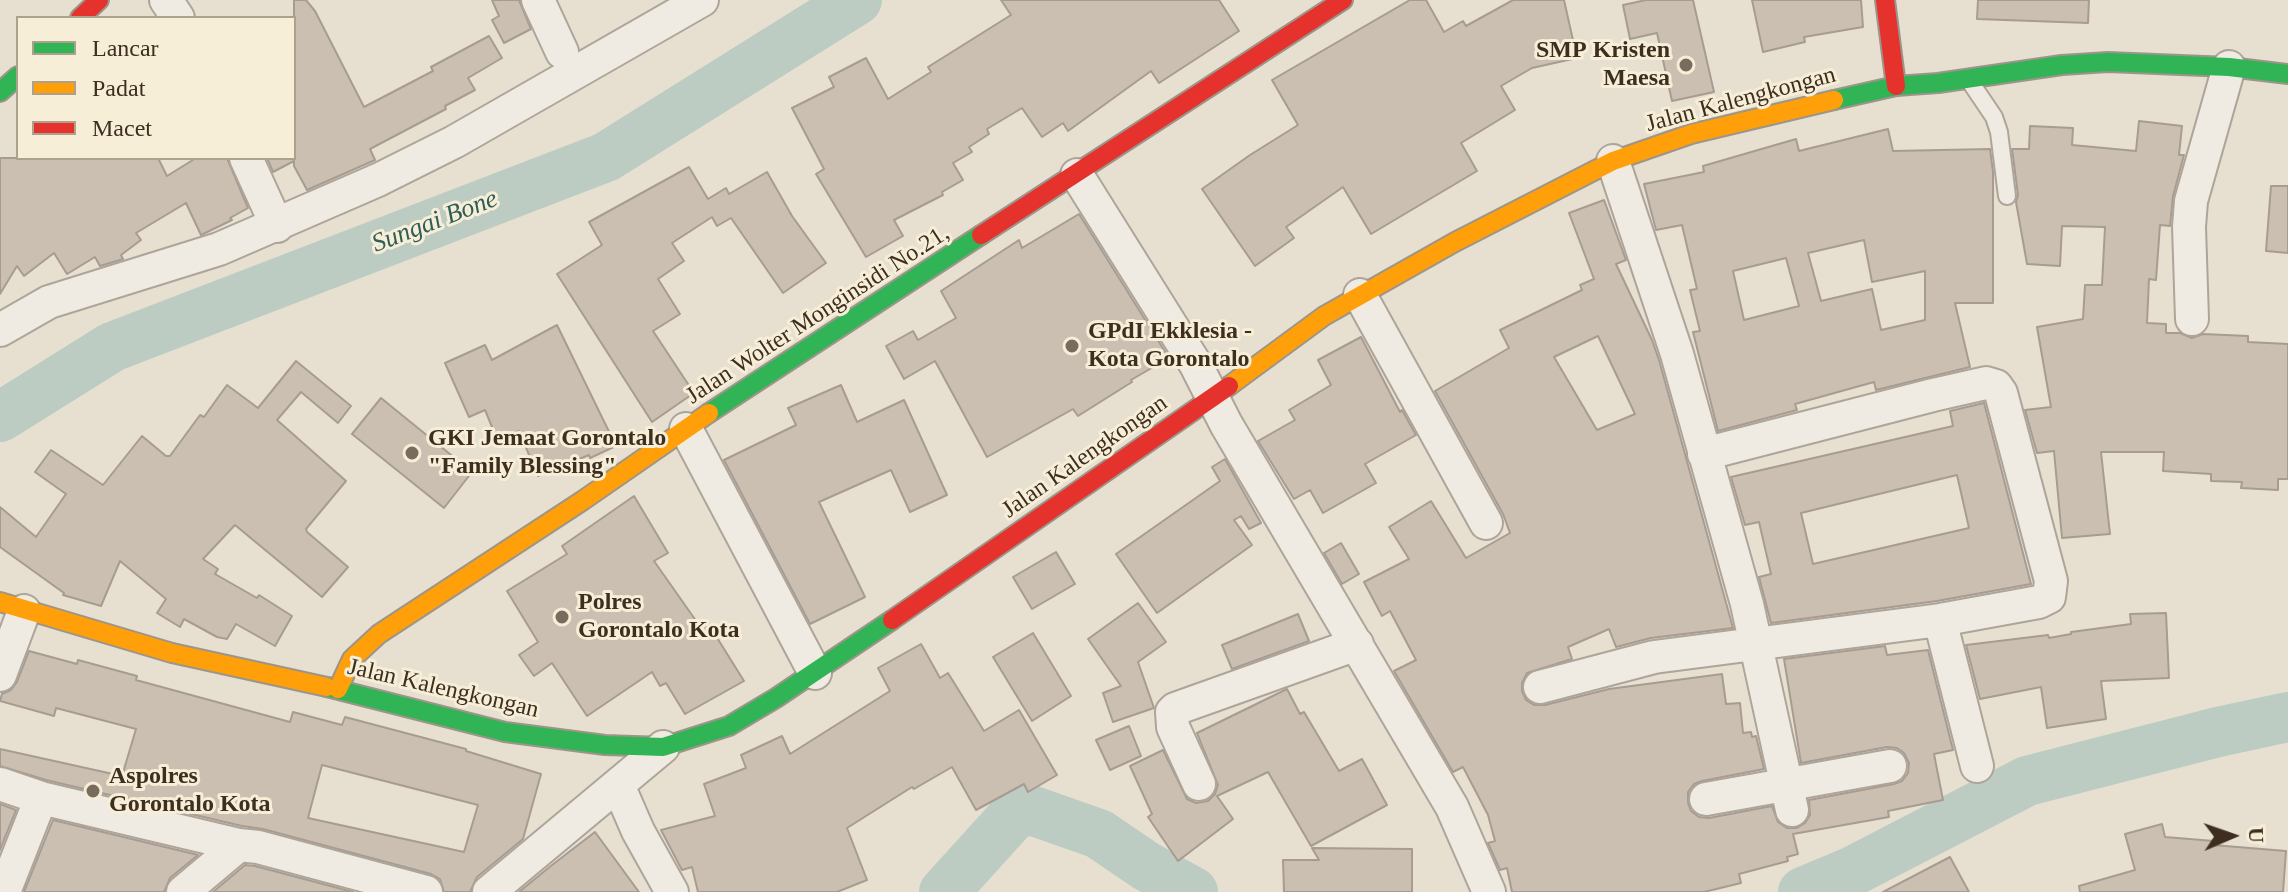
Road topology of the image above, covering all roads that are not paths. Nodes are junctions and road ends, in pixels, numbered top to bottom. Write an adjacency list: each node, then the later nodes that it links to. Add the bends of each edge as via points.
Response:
1 (99, 0): 6 (main road)
2 (538, 0): 7 (street)
3 (702, 0): 18 (street, via 454,142)
4 (1343, 0): 16 (main road, Jalan Wolter Monginsidi No.21,)
5 (1885, 0): 12 (main road)
6 (82, 16)
7 (562, 52)
8 (2229, 67): 9 (main road, Jalan Kalengkongan); 11 (main road, Jalan Kalengkongan, via 2108,62); 20 (street, via 2191,201)
9 (2288, 74)
10 (16, 78): 13 (main road)
11 (1968, 79): 12 (main road, Jalan Kalengkongan); 17 (lane, via 1994,117)
12 (1896, 86): 15 (main road, Jalan Kalengkongan, via 1691,134)
13 (0, 92)
14 (247, 160): 18 (street)
15 (1613, 161): 19 (main road, Jalan Kalengkongan); 24 (street)
16 (1077, 175): 22 (street); 23 (main road, Jalan Wolter Monginsidi No.21,)
17 (2007, 196)
18 (277, 226): 21 (street, via 49,302)
19 (1360, 295): 22 (main road, Jalan Kalengkongan); 25 (street)
20 (2192, 319)
21 (0, 330)
22 (1212, 398): 28 (street); 30 (main road, Jalan Kalengkongan)
23 (686, 429): 30 (street); 33 (main road, Jalan Wolter Monginsidi No.21,, via 379,634 352,659)
24 (1704, 454): 27 (street, via 1933,395 1986,383 1996,386 2051,592 2039,602); 29 (street)
25 (1486, 523)
26 (12, 606): 31 (street); 33 (main road, Jalan Kalengkongan, via 172,653)
27 (1940, 620): 29 (street); 36 (street)
28 (1357, 644): 38 (street, via 1175,709 1173,727); 49 (street, via 1452,807)
29 (1756, 646): 32 (street, via 1654,657); 40 (street)
30 (815, 673): 34 (main road, Jalan Kalengkongan, via 729,726)
31 (0, 675)
32 (1540, 687)
33 (338, 689): 34 (main road, Jalan Kalengkongan, via 505,732)
34 (663, 747): 39 (street)
35 (1890, 766): 40 (street)
36 (1977, 766)
37 (0, 784): 41 (street)
38 (1199, 784)
39 (618, 785): 44 (street); 48 (street)
40 (1789, 797): 42 (street)
41 (41, 798): 43 (street); 45 (street)
42 (1706, 799)
43 (239, 845): 46 (street); 47 (street)
44 (497, 889)
45 (4, 892)
46 (183, 892)
47 (426, 892)
48 (672, 892)
49 (1489, 892)

